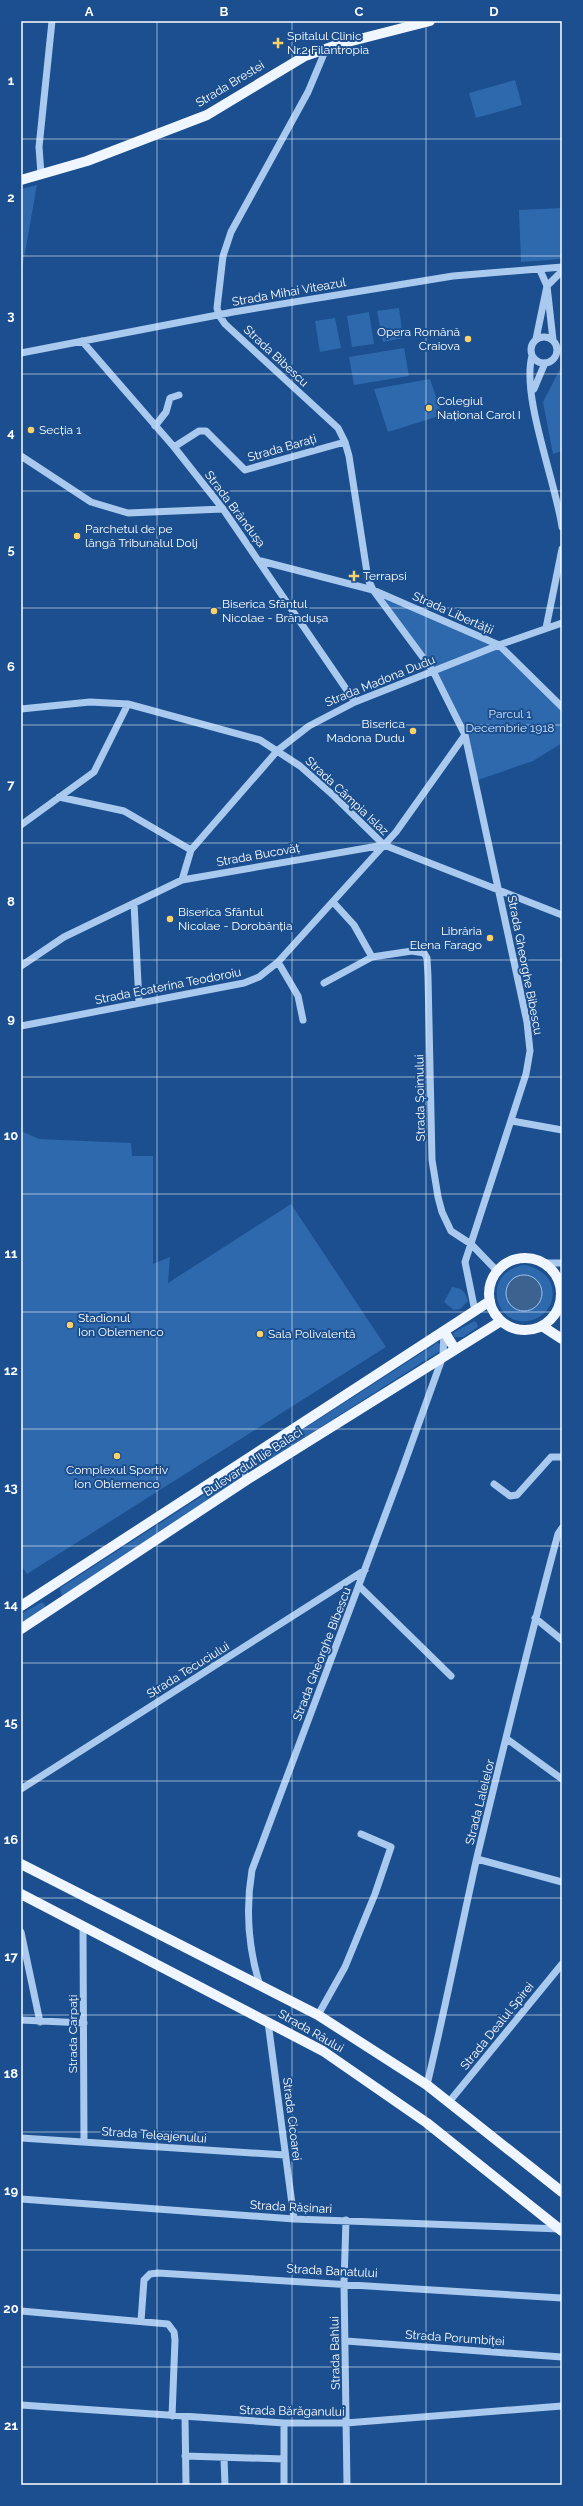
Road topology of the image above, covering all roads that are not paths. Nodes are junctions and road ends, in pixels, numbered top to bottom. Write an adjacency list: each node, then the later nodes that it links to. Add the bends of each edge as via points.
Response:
1 (52, 21): 4 (street, via 38,147)
2 (430, 21): 3 (main road, Strada Brestei)
3 (326, 48): 4 (main road, Strada Brestei, via 295,61 207,114 87,161); 10 (street, via 308,92 231,232 223,256 219,282 216,308)
4 (41, 174): 5 (main road, Strada Brestei)
5 (21, 180)
6 (562, 267): 7 (street, Strada Mihai Viteazul)
7 (540, 270): 9 (street); 10 (street, Strada Mihai Viteazul, via 453,276)
8 (562, 271): 9 (street)
9 (547, 286): 11 (street); 12 (street)
10 (219, 315): 13 (street, Strada Mihai Viteazul); 21 (street, Strada Bibescu, via 338,428)
11 (536, 339): 12 (street, via 545,336); 16 (street, via 532,344)
12 (553, 340): 14 (street)
13 (82, 342): 15 (street, Strada Mihai Viteazul); 20 (street, Strada Brândușa)
14 (560, 351): 17 (street, via 554,359)
15 (21, 353)
16 (532, 356): 17 (street, via 537,362); 19 (street)
17 (545, 363): 19 (street, via 535,383)
18 (179, 395): 20 (street, via 170,398 166,412)
19 (532, 399): 25 (street)
20 (155, 426): 22 (street, Strada Brândușa)
21 (345, 442): 22 (street, Strada Barați, via 245,470 206,431 199,432); 28 (street, Strada Bibescu, via 368,579)
22 (174, 447): 24 (street, Strada Brândușa)
23 (21, 456): 24 (street, via 91,502 128,513)
24 (223, 509): 27 (street, Strada Brândușa)
25 (562, 527)
26 (562, 549): 30 (street)
27 (261, 561): 28 (street, Strada Libertății); 35 (street, Strada Brândușa)
28 (373, 590): 31 (street, Strada Libertății); 32 (street, Strada Bibescu)
29 (562, 623): 30 (street, Strada Madona Dudu)
30 (546, 628): 31 (street, Strada Madona Dudu)
31 (499, 645): 32 (street, Strada Madona Dudu); 34 (street)
32 (433, 672): 35 (street, Strada Madona Dudu); 39 (street, Strada Gheorghe Bibescu)
33 (562, 697): 34 (street)
34 (554, 699): 37 (street)
35 (355, 702): 40 (street, Strada Madona Dudu, via 309,726)
36 (128, 704): 38 (street, Strada Câmpia Islaz, via 97,702); 40 (street, Strada Câmpia Islaz, via 260,740); 41 (street, via 94,772)
37 (562, 707)
38 (21, 709)
39 (465, 735): 43 (street, via 394,835); 46 (street, Strada Gheorghe Bibescu)
40 (278, 750): 43 (street, Strada Câmpia Islaz, via 334,796); 44 (street, Strada Madona Dudu)
41 (59, 797): 42 (street); 44 (street, via 124,811)
42 (21, 824)
43 (384, 845): 45 (street, Strada Bucovăț); 46 (street, Strada Câmpia Islaz); 47 (street, Strada Ecaterina Teodoroiu)
44 (191, 850): 45 (street, Strada Madona Dudu)
45 (182, 880): 48 (street, Strada Bucovăț)
46 (500, 892): 49 (street, Strada Câmpia Islaz); 57 (street, Strada Gheorghe Bibescu, via 527,1022 530,1051)
47 (333, 902): 50 (street, via 354,925); 51 (street, Strada Ecaterina Teodoroiu)
48 (134, 903): 52 (street, Strada Bucovăț, via 64,936); 54 (street)
49 (562, 915)
50 (372, 956): 53 (street, Strada Șoimului); 59 (street, Strada Șoimului, via 421,951 427,958 434,1176 446,1220 452,1231)
51 (278, 962): 54 (street, Strada Ecaterina Teodoroiu, via 259,977 244,983); 55 (street, via 298,996)
52 (21, 966)
53 (324, 983)
54 (139, 1003): 56 (street, Strada Ecaterina Teodoroiu)
55 (303, 1020)
56 (21, 1026)
57 (512, 1121): 58 (street); 59 (street, Strada Gheorghe Bibescu)
58 (562, 1130)
59 (471, 1244): 62 (street, Strada Șoimului); 66 (street, Strada Gheorghe Bibescu, via 465,1262)
60 (543, 1263): 61 (street); 62 (main road, via 524,1258 505,1264); 63 (main road)
61 (562, 1263)
62 (497, 1271): 64 (main road, via 490,1285)
63 (561, 1280): 65 (main road)
64 (490, 1301): 66 (main road, Bulevardul Ilie Balaci); 67 (main road)
65 (561, 1305): 68 (main road)
66 (475, 1311): 69 (main road, Bulevardul Ilie Balaci)
67 (502, 1321): 68 (main road, via 509,1326 525,1330); 71 (main road, Bulevardul Ilie Balaci)
68 (542, 1326): 70 (main road)
69 (444, 1331): 71 (main road); 72 (street, Strada Gheorghe Bibescu); 74 (main road, Bulevardul Ilie Balaci)
70 (562, 1338)
71 (455, 1349): 72 (main road, Bulevardul Ilie Balaci)
72 (443, 1356): 75 (main road, Bulevardul Ilie Balaci); 78 (street, Strada Gheorghe Bibescu)
73 (562, 1457): 76 (street, via 551,1457 517,1495 510,1496)
74 (238, 1466): 75 (street); 80 (main road, Bulevardul Ilie Balaci)
75 (248, 1480): 82 (main road, Bulevardul Ilie Balaci)
76 (494, 1484)
77 (562, 1528): 81 (street, Strada Lalelelor, via 558,1534)
78 (365, 1570): 79 (street, Strada Gheorghe Bibescu); 87 (street, Strada Tecuciului)
79 (359, 1586): 84 (street); 96 (street, Strada Gheorghe Bibescu, via 252,1870 247,1900 248,1928 252,1960)
80 (21, 1606)
81 (535, 1618): 83 (street); 85 (street, Strada Lalelelor)
82 (21, 1629)
83 (562, 1640)
84 (451, 1676)
85 (506, 1739): 86 (street); 89 (street, Strada Lalelelor)
86 (562, 1779)
87 (21, 1789)
88 (361, 1834): 97 (street, via 391,1847 373,1900 345,1967)
89 (477, 1859): 91 (street); 102 (street, Strada Lalelelor, via 447,2004)
90 (21, 1864): 96 (main road, Strada Râului)
91 (562, 1882)
92 (21, 1894): 93 (main road, Strada Râului)
93 (83, 1927): 100 (main road, Strada Râului); 101 (street, Strada Carpați)
94 (21, 1932): 99 (street)
95 (562, 1964): 103 (street, Strada Dealul Spirei)
96 (260, 1987): 97 (main road, Strada Râului)
97 (318, 2015): 102 (main road, Strada Râului)
98 (21, 2020): 99 (street)
99 (40, 2022): 101 (street)
100 (268, 2022): 106 (street, Strada Cicoarei); 111 (main road, Strada Râului, via 323,2050 427,2123)
101 (84, 2023): 105 (street, Strada Carpați)
102 (427, 2085): 103 (main road, Strada Râului)
103 (449, 2102): 107 (main road, Strada Râului)
104 (21, 2138): 105 (street, Strada Teleajenului)
105 (84, 2142): 106 (street, Strada Teleajenului)
106 (285, 2155): 109 (street, Strada Cicoarei)
107 (562, 2192)
108 (21, 2199): 109 (street, Strada Rășinari)
109 (294, 2219): 110 (street, Strada Rășinari)
110 (346, 2220): 111 (street, Strada Rășinari); 112 (street, Strada Bahlui)
111 (561, 2230)
112 (344, 2283): 113 (street, Strada Banatului); 115 (street, Strada Banatului, via 150,2274 144,2280); 116 (street, Strada Bahlui)
113 (562, 2298)
114 (21, 2311): 115 (street)
115 (141, 2321): 120 (street, via 168,2324 174,2332)
116 (346, 2341): 117 (street, Strada Porumbiței); 123 (street, Strada Bahlui)
117 (562, 2357)
118 (21, 2405): 120 (street, Strada Bărăganului)
119 (562, 2406): 123 (street, Strada Bărăganului)
120 (172, 2416): 121 (street, Strada Bărăganului)
121 (185, 2418): 122 (street, Strada Bărăganului); 124 (street)
122 (284, 2423): 123 (street, Strada Bărăganului); 126 (street)
123 (346, 2423): 130 (street, Strada Bahlui)
124 (185, 2456): 125 (street); 127 (street)
125 (224, 2458): 126 (street); 128 (street)
126 (284, 2459): 129 (street)
127 (186, 2485)
128 (225, 2485)
129 (284, 2485)
130 (347, 2485)

